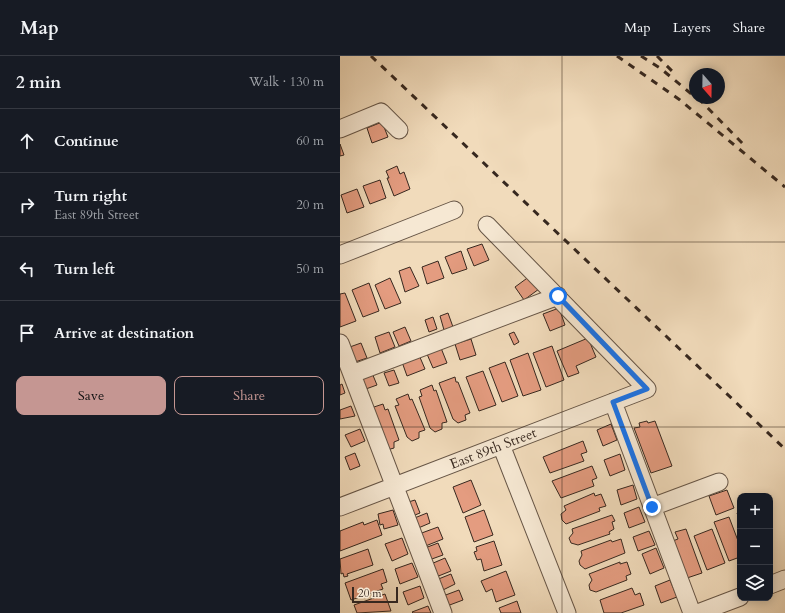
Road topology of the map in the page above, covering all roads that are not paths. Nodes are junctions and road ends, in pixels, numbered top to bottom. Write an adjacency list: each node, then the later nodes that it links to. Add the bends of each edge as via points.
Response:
1 (340, 129): 2 (street, via 381,112)
2 (399, 130)
3 (454, 210): 5 (street)
4 (487, 224): 6 (street)
5 (340, 255)
6 (558, 296): 8 (street); 9 (street, East 89th Street, via 647,389)
7 (340, 343): 8 (street)
8 (352, 374): 12 (street)
9 (613, 402): 10 (street, East 89th Street); 14 (street)
10 (501, 445): 12 (street, East 89th Street); 19 (street)
11 (719, 482): 14 (street)
12 (394, 486): 13 (street, East 89th Street); 18 (street)
13 (340, 507)
14 (652, 507): 20 (street)
15 (785, 579): 16 (street)
16 (773, 584)
17 (737, 598): 21 (street)
18 (443, 613)
19 (567, 613)
20 (692, 613)
21 (698, 613)

